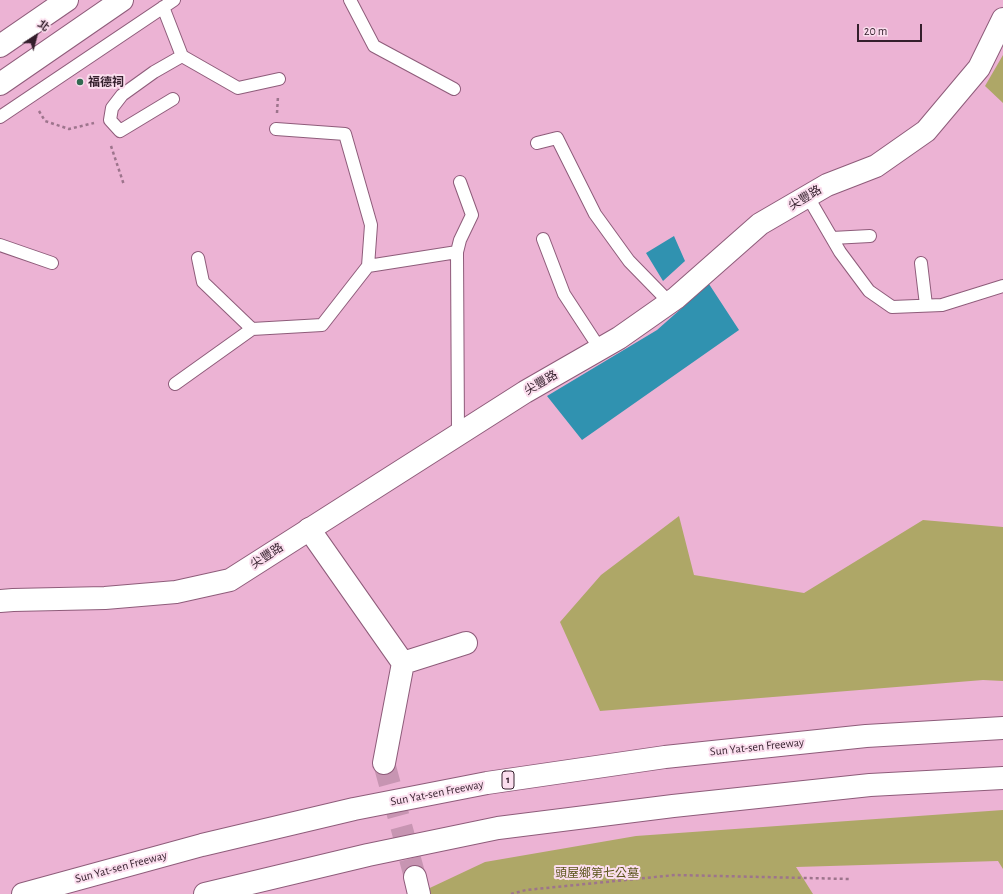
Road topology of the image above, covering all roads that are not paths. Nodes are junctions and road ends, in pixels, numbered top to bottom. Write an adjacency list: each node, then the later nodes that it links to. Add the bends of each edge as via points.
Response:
1 (67, 0): 7 (main road)
2 (122, 0): 10 (main road)
3 (174, 0): 5 (lane)
4 (350, 0): 11 (lane, via 374,46)
5 (163, 7): 8 (lane); 13 (lane)
6 (1003, 19): 17 (main road, 尖豐路, via 979,68 926,131 876,166 827,185)
7 (0, 46)
8 (182, 56): 9 (lane, via 238,88); 12 (lane, via 122,95 112,108 108,120 120,131)
9 (279, 80)
10 (0, 84)
11 (454, 89)
12 (173, 99)
13 (0, 117)
14 (276, 129): 26 (lane, via 345,134 371,225)
15 (537, 143): 28 (lane, via 557,138 595,214 628,261)
16 (460, 182): 22 (lane, via 472,215)
17 (808, 196): 19 (lane); 28 (main road, 尖豐路, via 760,224)
18 (870, 236): 19 (lane)
19 (832, 238): 29 (lane, via 869,291 892,307)
20 (544, 239): 31 (lane, via 564,294)
21 (0, 244): 24 (lane)
22 (457, 252): 26 (lane); 33 (lane)
23 (198, 258): 30 (lane, via 202,282)
24 (52, 263)
25 (921, 263): 29 (lane)
26 (368, 266): 30 (lane, via 322,324)
27 (1003, 286): 29 (lane, via 942,304)
28 (669, 302): 31 (main road, 尖豐路)
29 (926, 305)
30 (252, 329): 32 (lane)
31 (600, 349): 33 (main road, 尖豐路)
32 (175, 384)
33 (458, 434): 34 (main road, 尖豐路)
34 (309, 529): 35 (main road, 尖豐路, via 230,580 222,582 176,592); 37 (main road)
35 (0, 602)
36 (466, 642): 37 (main road)
37 (403, 663): 39 (main road)
38 (1003, 728): 41 (main road, Sun Yat-sen Freeway / 1, via 866,736 665,756 486,783 354,809 202,845)
39 (384, 763)
40 (1003, 778): 42 (main road, via 870,786 673,806 498,828 368,855)
41 (23, 894)
42 (205, 894)

